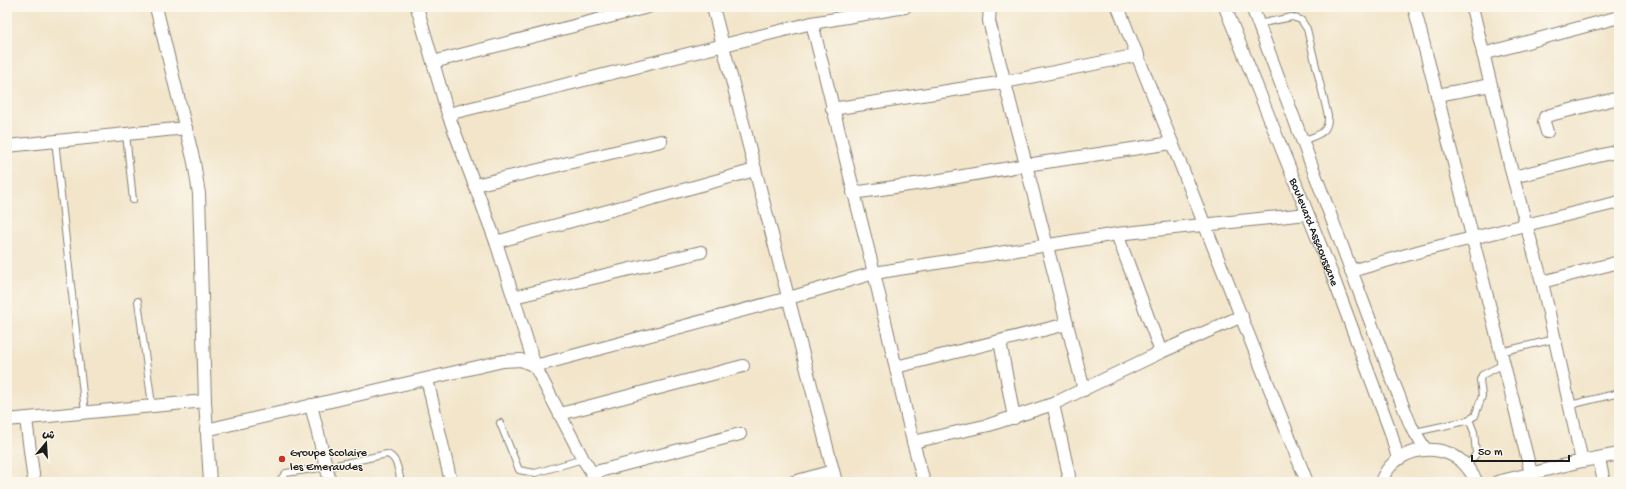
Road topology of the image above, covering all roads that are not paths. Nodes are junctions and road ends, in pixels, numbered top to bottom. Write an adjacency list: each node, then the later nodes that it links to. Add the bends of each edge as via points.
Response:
1 (156, 7): 26 (street)
2 (713, 7): 16 (street)
3 (905, 7): 12 (street)
4 (990, 7): 20 (street, via 989,21)
5 (1118, 7): 18 (street)
6 (1225, 7): 42 (street, Boulevard Assaoussane)
7 (1252, 7): 15 (street, Boulevard Assaoussane)
8 (1414, 7): 22 (street)
9 (1472, 7): 17 (street)
10 (421, 8): 19 (street)
11 (648, 8): 19 (street)
12 (876, 9): 14 (street)
13 (1619, 17): 17 (street)
14 (812, 23): 16 (street); 24 (street)
15 (1258, 24): 31 (street, Boulevard Assaoussane); 31 (lane, via 1292,17 1301,20 1307,29 1328,125 1324,131)
16 (723, 44): 25 (street); 36 (street)
17 (1483, 54): 21 (street)
18 (1138, 55): 20 (street); 32 (street)
19 (433, 62): 25 (street)
20 (1005, 82): 24 (street); 35 (street)
21 (1491, 85): 22 (street); 37 (street)
22 (1437, 95): 46 (street)
23 (1619, 98): 27 (street, via 1545,117)
24 (832, 108): 39 (street)
25 (448, 114): 38 (street)
26 (186, 128): 28 (street); 70 (street, via 199,194)
27 (1547, 132)
28 (126, 134): 29 (street); 40 (lane)
29 (55, 140): 33 (street); 75 (lane)
30 (661, 141): 38 (street)
31 (1302, 141): 51 (street, Boulevard Assaoussane)
32 (1172, 143): 35 (street); 43 (street)
33 (7, 146)
34 (1619, 151): 37 (street)
35 (1026, 164): 39 (street); 48 (street)
36 (755, 170): 47 (street); 55 (street)
37 (1513, 177): 44 (street)
38 (474, 184): 47 (street)
39 (853, 193): 52 (street)
40 (133, 200)
41 (1619, 202): 44 (street)
42 (1307, 214): 43 (street); 89 (street, Boulevard Assaoussane, via 1373,383)
43 (1204, 224): 45 (street); 57 (street)
44 (1526, 224): 46 (street); 53 (street)
45 (1117, 234): 48 (street); 61 (street)
46 (1472, 238): 51 (street); 62 (street)
47 (496, 242): 54 (street)
48 (1047, 244): 52 (street); 58 (street)
49 (701, 252): 54 (street)
50 (1619, 262): 53 (street)
51 (1351, 271): 83 (street, Boulevard Assaoussane)
52 (874, 273): 55 (street); 66 (street)
53 (1542, 282): 59 (street)
54 (514, 297): 64 (street)
55 (789, 298): 64 (street); 95 (street)
56 (138, 301): 72 (lane)
57 (1242, 316): 61 (street); 106 (street)
58 (1067, 324): 60 (street); 68 (street)
59 (1555, 339): 62 (lane); 74 (street)
60 (1000, 341): 66 (street); 78 (street)
61 (1160, 352): 68 (street)
62 (1500, 352): 63 (street)
63 (1504, 364): 79 (lane, via 1482,375 1480,405 1475,416); 94 (street)
64 (535, 366): 67 (street, via 521,360 503,361); 76 (street)
65 (743, 366): 76 (street)
66 (896, 367): 85 (street)
67 (427, 379): 73 (street); 102 (street)
68 (1084, 390): 71 (street)
69 (1619, 393): 74 (lane)
70 (205, 401): 72 (street); 82 (street)
71 (1054, 404): 78 (street); 105 (street, via 1069,476)
72 (152, 405): 75 (street)
73 (311, 405): 82 (street); 93 (street)
74 (1570, 405): 91 (street)
75 (85, 412): 77 (street)
76 (560, 414): 88 (street)
77 (26, 418): 80 (street); 97 (street)
78 (1014, 418): 85 (street)
79 (1469, 419): 83 (lane); 92 (lane, via 1474,432 1476,454)
80 (7, 420)
81 (500, 423): 88 (lane, via 519,470 536,473)
82 (206, 430): 98 (street)
83 (1415, 432): 86 (street, Boulevard Assaoussane)
84 (740, 434): 96 (street)
85 (913, 442): 104 (street)
86 (1425, 449): 89 (street, via 1411,452); 92 (street, via 1448,453)
87 (1619, 454): 90 (street)
88 (583, 459): 96 (street)
89 (1398, 459): 107 (street)
90 (1599, 459): 91 (street); 110 (street)
91 (1582, 461): 94 (street)
92 (1467, 466): 108 (street)
93 (327, 467): 99 (lane, via 286,474); 100 (street); 101 (lane, via 386,454 395,460)
94 (1538, 475): 109 (street)
95 (835, 476): 103 (street)
96 (595, 477)
97 (34, 482)
98 (210, 482)
99 (280, 482)
100 (330, 482)
101 (401, 482)
102 (451, 482)
103 (794, 482)
104 (924, 482)
105 (1066, 482)
106 (1307, 482)
107 (1381, 482)
108 (1476, 482)
109 (1497, 482)
110 (1604, 482)

